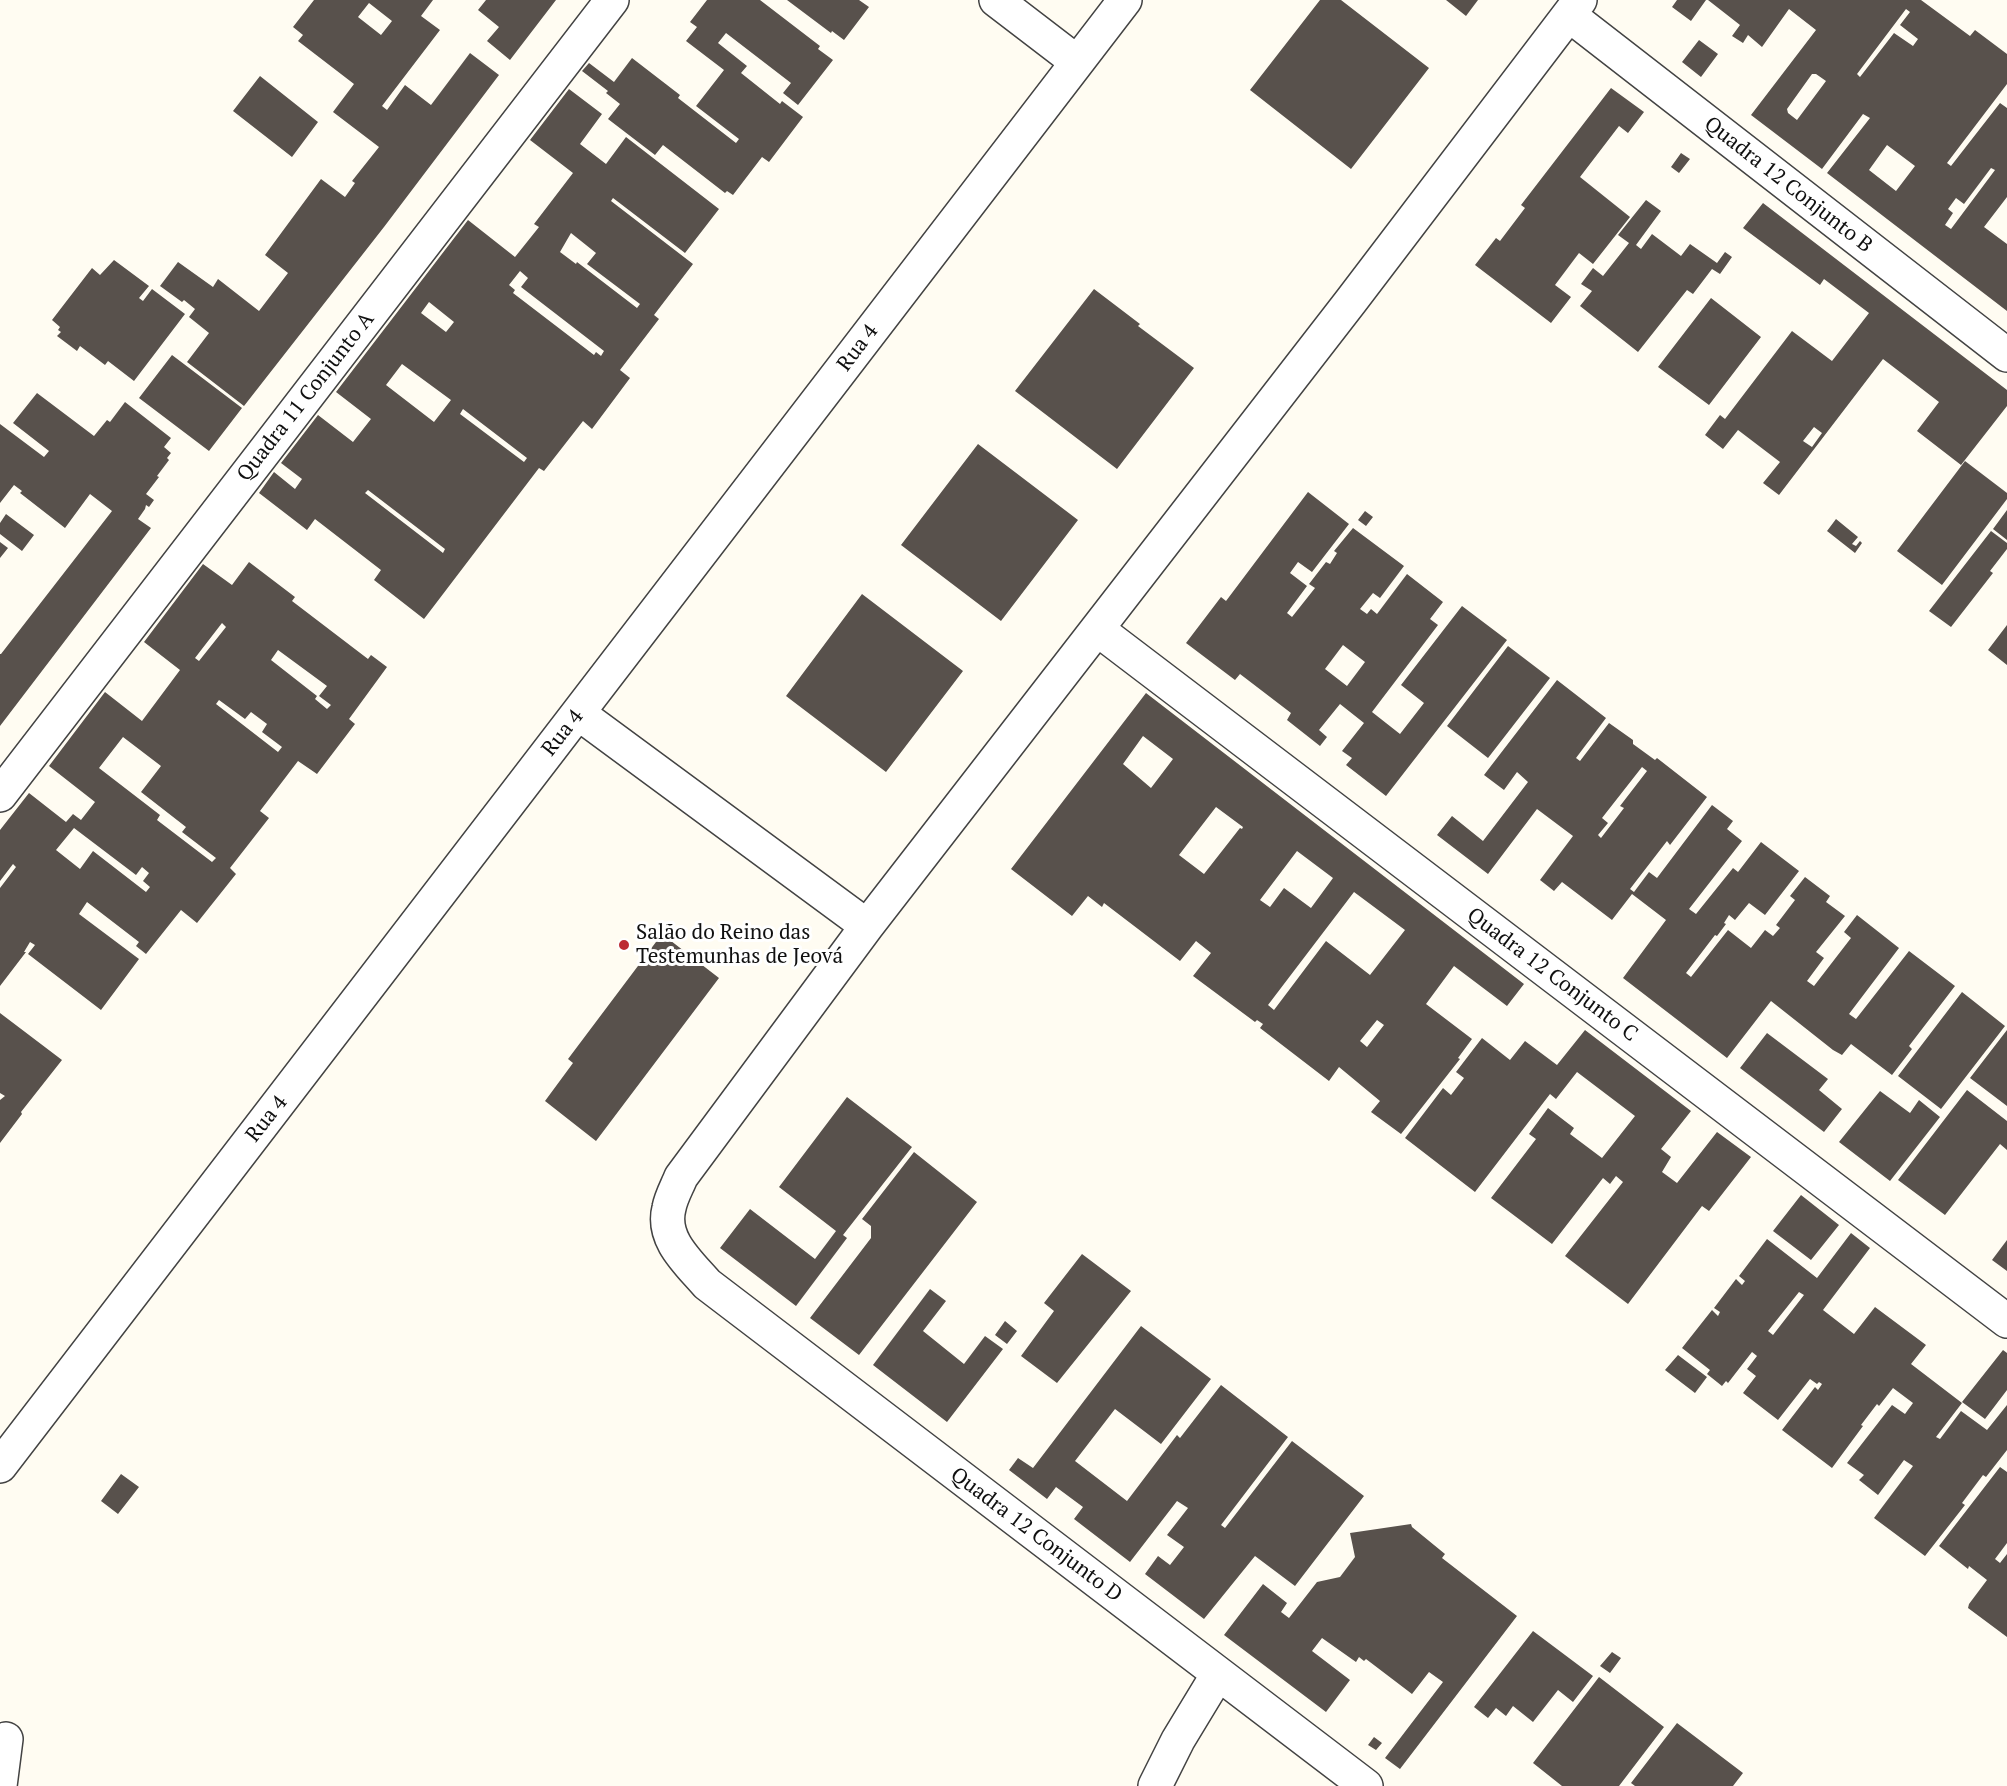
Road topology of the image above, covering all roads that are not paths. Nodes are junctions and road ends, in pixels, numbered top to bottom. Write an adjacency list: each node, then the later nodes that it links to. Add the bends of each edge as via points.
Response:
1 (612, 0): 9 (street, Quadra 11 Conjunto A)
2 (996, 0): 5 (street)
3 (1125, 0): 5 (street, Rua 4)
4 (1575, 7): 6 (street, Quadra 12 Conjunto B); 7 (street, Quadra 12 Conjunto D)
5 (1077, 62): 8 (street, Rua 4)
6 (2007, 355)
7 (1096, 629): 10 (street, Quadra 12 Conjunto D); 11 (street, Quadra 12 Conjunto C)
8 (578, 713): 10 (street); 12 (street, Rua 4)
9 (0, 795)
10 (867, 927): 13 (street, Quadra 12 Conjunto D, via 681,1177 668,1209 669,1233 707,1284)
11 (2007, 1321)
12 (0, 1466)
13 (1218, 1674): 16 (street); 17 (street, Quadra 12 Conjunto D)
14 (6, 1739): 15 (street)
15 (0, 1786)
16 (1155, 1786)
17 (1366, 1786)

